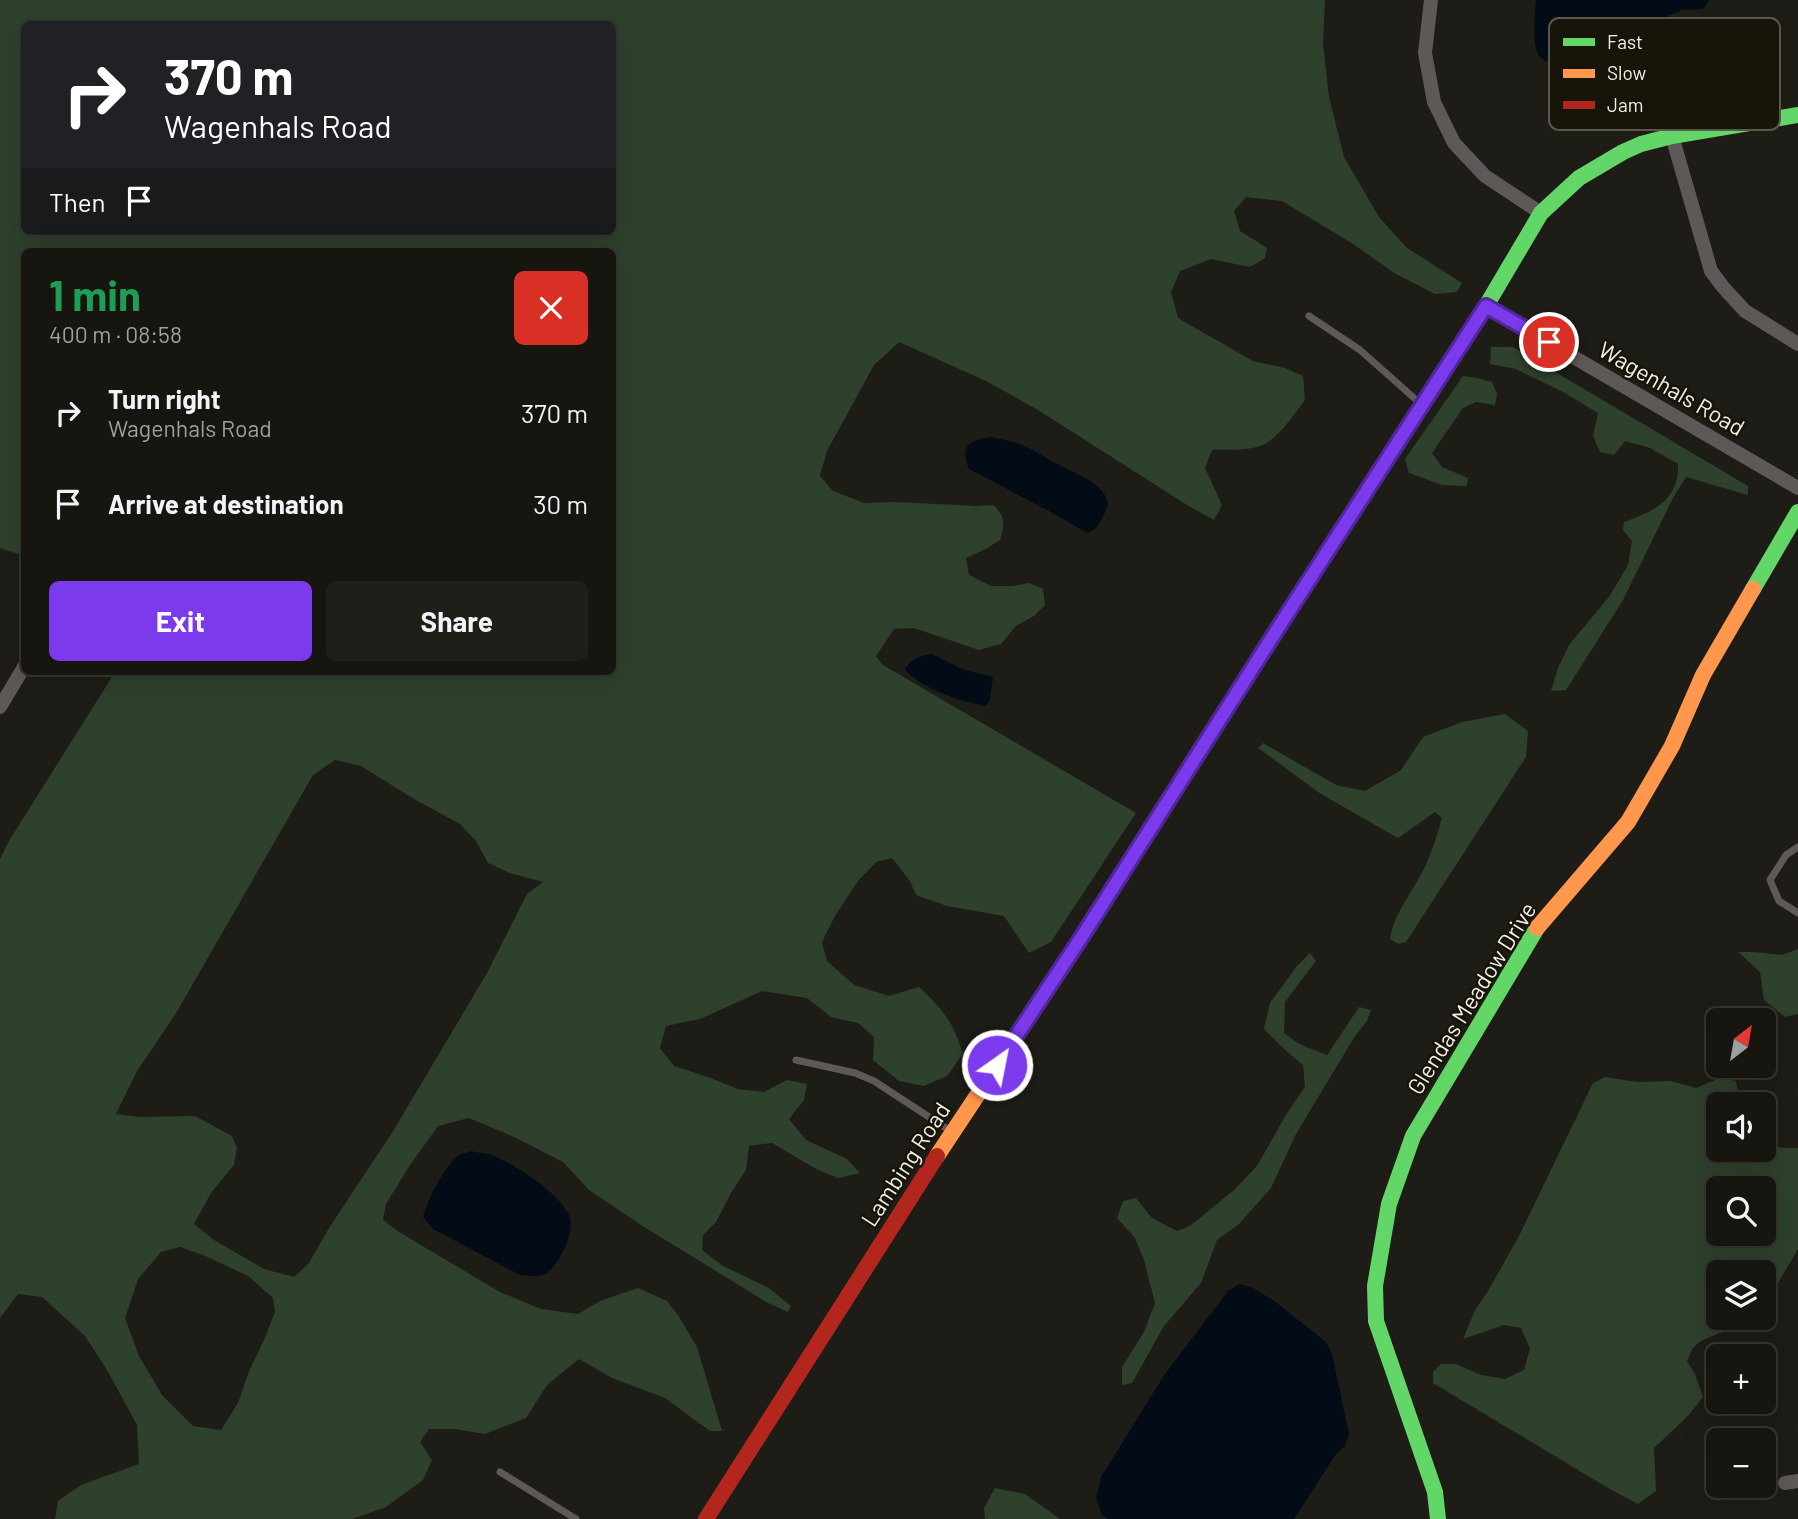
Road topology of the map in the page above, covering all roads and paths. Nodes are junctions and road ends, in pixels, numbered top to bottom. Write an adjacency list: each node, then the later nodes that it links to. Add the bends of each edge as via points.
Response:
1 (1431, 0): 6 (street, via 1425,53 1434,102 1454,143 1485,176)
2 (1798, 115): 3 (street, Lambing Road)
3 (1780, 118)
4 (1708, 130): 5 (street, Lambing Road)
5 (1672, 136): 6 (street, Lambing Road, via 1604,162); 9 (street, via 1711,271 1745,311)
6 (1541, 213): 7 (street, Lambing Road)
7 (1486, 306): 10 (street, Lambing Road); 11 (street, Wagenhals Road)
8 (1309, 316): 10 (lane, via 1360,350)
9 (1798, 344)
10 (1422, 405): 18 (street, Lambing Road)
11 (1798, 488)
12 (1798, 512): 22 (street, Glendas Meadow Drive, via 1703,675 1672,746 1628,822 1537,927 1413,1136 1389,1204 1375,1286 1376,1321 1435,1492)
13 (21, 672): 14 (street)
14 (0, 707)
15 (1798, 847): 16 (lane, via 1786,855 1770,880 1779,901)
16 (1798, 914)
17 (796, 1060): 18 (lane, via 874,1081)
18 (952, 1132): 21 (street, Lambing Road)
19 (500, 1472): 20 (lane)
20 (576, 1519)
21 (706, 1519)
22 (1438, 1519)

